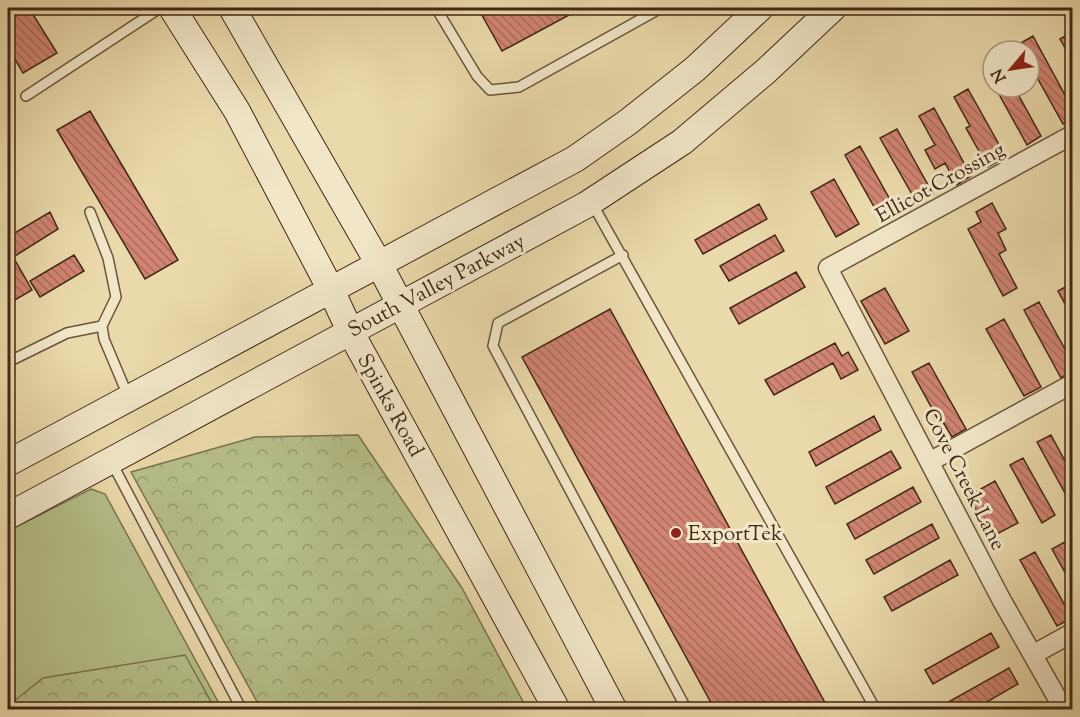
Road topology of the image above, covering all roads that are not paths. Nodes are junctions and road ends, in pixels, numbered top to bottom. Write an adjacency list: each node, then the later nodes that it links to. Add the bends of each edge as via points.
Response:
1 (160, 8): 8 (lane)
2 (172, 8): 15 (main road, Spinks Road, via 237,111)
3 (232, 8): 13 (main road)
4 (436, 8): 5 (lane, via 477,76 490,90 519,87)
5 (661, 8)
6 (760, 8): 13 (main road, via 695,69 575,159)
7 (832, 8): 10 (main road, South Valley Parkway, via 766,71 682,142)
8 (26, 96)
9 (1072, 135): 14 (street, Ellicot Crossing)
10 (591, 201): 12 (lane); 16 (main road, South Valley Parkway)
11 (90, 213): 17 (lane, via 108,258 116,297)
12 (623, 255): 31 (lane, via 498,323 493,346); 32 (lane)
13 (379, 264): 15 (main road); 16 (main road)
14 (828, 268): 23 (street, Cove Creek Lane)
15 (331, 290): 18 (main road, Spinks Road); 21 (main road)
16 (399, 305): 18 (main road, South Valley Parkway); 30 (main road)
17 (102, 326): 19 (lane, via 67,333); 21 (lane, via 107,349)
18 (350, 331): 22 (main road, South Valley Parkway); 29 (main road, Spinks Road)
19 (8, 362)
20 (1072, 384): 23 (street)
21 (129, 398): 24 (main road)
22 (111, 460): 25 (main road, South Valley Parkway); 28 (lane)
23 (931, 461): 27 (street, Cove Creek Lane, via 1001,599)
24 (8, 463)
25 (8, 516)
26 (1072, 633): 27 (street)
27 (1034, 654): 33 (street, Cove Creek Lane)
28 (242, 710)
29 (557, 710)
30 (614, 710)
31 (687, 710)
32 (876, 710)
33 (1064, 710)

